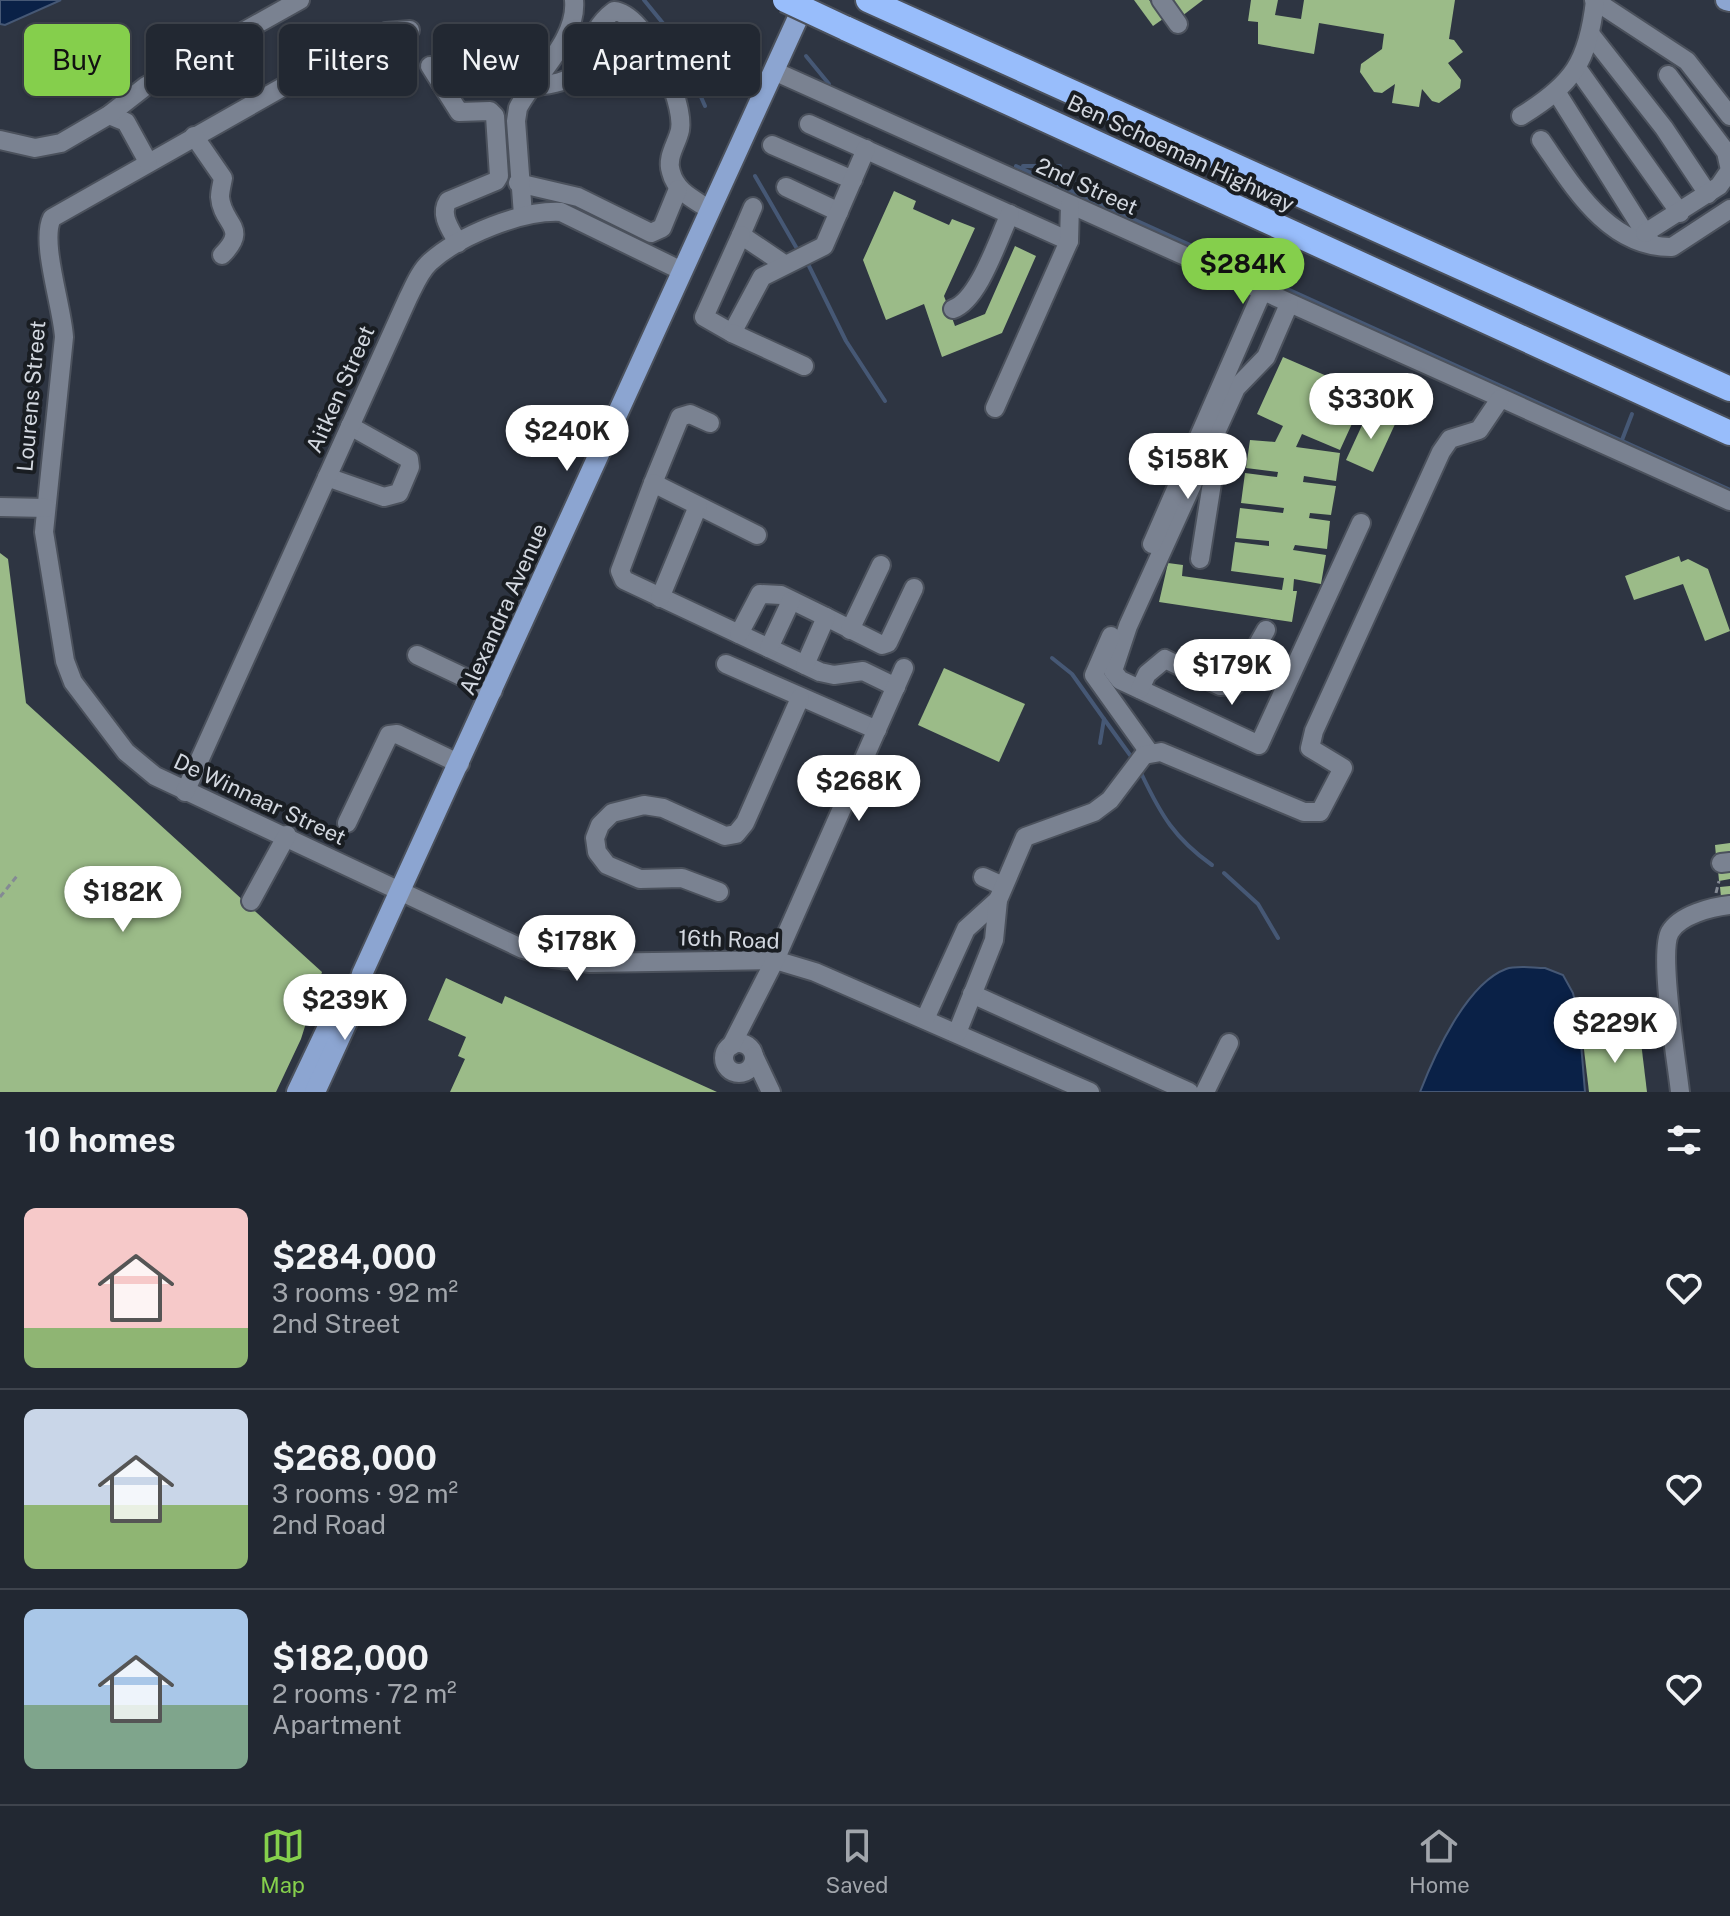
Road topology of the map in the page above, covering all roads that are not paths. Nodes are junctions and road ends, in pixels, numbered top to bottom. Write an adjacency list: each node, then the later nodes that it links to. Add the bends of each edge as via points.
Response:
1 (300, 0): 19 (street, via 146,86)
2 (574, 0): 10 (street, via 574,13)
3 (785, 0): 62 (highway, Ben Schoeman Highway, bridge)
4 (806, 0): 13 (main road, Alexandra Avenue)
5 (868, 0): 57 (highway, Ben Schoeman Highway)
6 (1161, 0): 8 (street)
7 (1594, 0): 9 (street); 21 (street, via 1687,61)
8 (1178, 24)
9 (1591, 35): 12 (street); 33 (street)
10 (548, 64)
11 (430, 66): 48 (street, via 459,112 490,111 495,116 499,176 444,207)
12 (1577, 68): 17 (street); 41 (street)
13 (774, 71): 35 (street, 2nd Street); 38 (main road, Alexandra Avenue)
14 (1668, 75): 33 (street, via 1726,152 1727,178)
15 (548, 85): 32 (street, via 580,73 605,18 614,11 633,19 661,61 680,117 670,158)
16 (279, 89): 23 (street, Lourens Street)
17 (1557, 93): 20 (street); 46 (street)
18 (525, 96): 30 (street, via 516,121)
19 (109, 115): 24 (street, via 47,147); 28 (street, via 126,122)
20 (1521, 116)
21 (1730, 116)
22 (809, 124): 27 (street)
23 (194, 136): 28 (street, Lourens Street); 49 (street, via 223,178 220,197 235,232)
24 (0, 140)
25 (1541, 140): 46 (street, via 1601,218 1619,232)
26 (772, 145): 29 (street)
27 (866, 149): 29 (street); 42 (street)
28 (148, 162): 69 (street, Lourens Street, via 66,207 48,225 47,247 64,337)
29 (853, 180): 40 (street)
30 (518, 183): 34 (street); 43 (street)
31 (786, 187): 40 (street)
32 (678, 189): 38 (street); 39 (street, via 658,232 643,232)
33 (1708, 194): 41 (street)
34 (565, 203): 39 (street); 43 (street, Aitken Street); 44 (street, Aitken Street)
35 (1070, 205): 47 (street); 52 (street, 2nd Street)
36 (753, 207): 45 (street)
37 (1730, 209): 46 (street, via 1679,245 1667,247)
38 (710, 210): 51 (main road, Alexandra Avenue)
39 (607, 211): 44 (street)
40 (839, 212): 50 (street, via 824,246)
41 (1680, 213): 46 (street)
42 (1010, 214): 47 (street); 54 (street, via 972,295)
43 (523, 215): 48 (street, Aitken Street)
44 (599, 230): 51 (street, Aitken Street)
45 (741, 235): 50 (street); 55 (street, via 704,317)
46 (1648, 238)
47 (1069, 241): 59 (street)
48 (458, 243): 61 (street, Aitken Street, via 422,272)
49 (222, 255)
50 (784, 264): 55 (street, via 762,277)
51 (682, 271): 88 (main road, Alexandra Avenue)
52 (1262, 292): 53 (street, 2nd Street); 91 (street, via 1094,675)
53 (1289, 304): 58 (street, 2nd Street); 63 (street, via 1266,357 1236,388)
54 (953, 309)
55 (732, 333): 56 (street)
56 (804, 366)
57 (1730, 389)
58 (1500, 399): 66 (street, 2nd Street); 91 (street, via 1479,430 1450,439 1441,452 1314,731 1310,748 1343,768 1320,812 1304,812 1171,755)
59 (995, 408)
60 (710, 423): 65 (street, via 690,414 680,417)
61 (350, 426): 64 (street, Aitken Street); 64 (street, via 409,459 399,493 384,497)
62 (1730, 433)
63 (1211, 443): 72 (street, via 1215,464); 87 (street, via 1112,664 1120,680)
64 (327, 477): 93 (street, Aitken Street)
65 (653, 483): 67 (street); 75 (street, via 620,571 624,580)
66 (1730, 501)
67 (698, 506): 71 (street); 75 (street)
68 (0, 507): 69 (street)
69 (46, 508): 93 (street, De Winnaar Street, via 46,552 67,671 126,752)
70 (1361, 523): 87 (street, via 1259,745)
71 (757, 535)
72 (1200, 559)
73 (881, 565): 78 (street)
74 (914, 588): 78 (street, via 888,643 877,645)
75 (660, 598): 80 (street)
76 (791, 601): 77 (street); 80 (street, via 775,593 760,594); 81 (street)
77 (826, 617): 78 (street); 84 (street)
78 (850, 630)
79 (1266, 630): 87 (street, via 1235,685 1220,686 1165,659 1147,674)
80 (739, 634): 81 (street)
81 (769, 648): 84 (street)
82 (417, 655): 88 (street)
83 (726, 664): 89 (street)
84 (805, 665): 86 (street, via 834,675 863,671)
85 (904, 668): 86 (street)
86 (896, 687): 90 (street)
87 (1140, 689)
88 (493, 691): 92 (main road, Alexandra Avenue)
89 (800, 698): 90 (street); 97 (street, via 736,834 725,836 655,805 612,813 600,825 597,852 607,865 640,879 682,878)
90 (877, 730): 102 (street)
91 (1149, 752): 99 (street, via 1094,812 1025,837)
92 (460, 764): 94 (street, via 389,735); 98 (main road, Alexandra Avenue)
93 (185, 792): 95 (street, De Winnaar Street)
94 (347, 823)
95 (287, 835): 98 (street, De Winnaar Street); 100 (street)
96 (983, 877): 99 (street)
97 (719, 892)
98 (402, 893): 102 (street, 16th Road, via 553,958 590,963); 103 (main road, Alexandra Avenue)
99 (1000, 893): 104 (street, via 994,940); 105 (street, via 935,974)
100 (251, 901)
101 (1730, 905): 115 (street, via 1694,915 1668,935)
102 (775, 960): 105 (street, 16th Road); 111 (street, via 754,1001 745,1055)
103 (362, 974): 109 (main road, Alexandra Avenue); 110 (main road, Alexandra Avenue, via 335,1012)
104 (972, 994): 106 (street); 113 (street)
105 (925, 1019): 106 (street, 16th Road)
106 (957, 1033): 108 (street, 16th Road)
107 (1229, 1043): 114 (street)
108 (1062, 1086): 112 (street, 16th Road)
109 (321, 1088)
110 (297, 1092)
111 (769, 1092)
112 (1090, 1092)
113 (1189, 1092)
114 (1205, 1092)
115 (1680, 1092)

